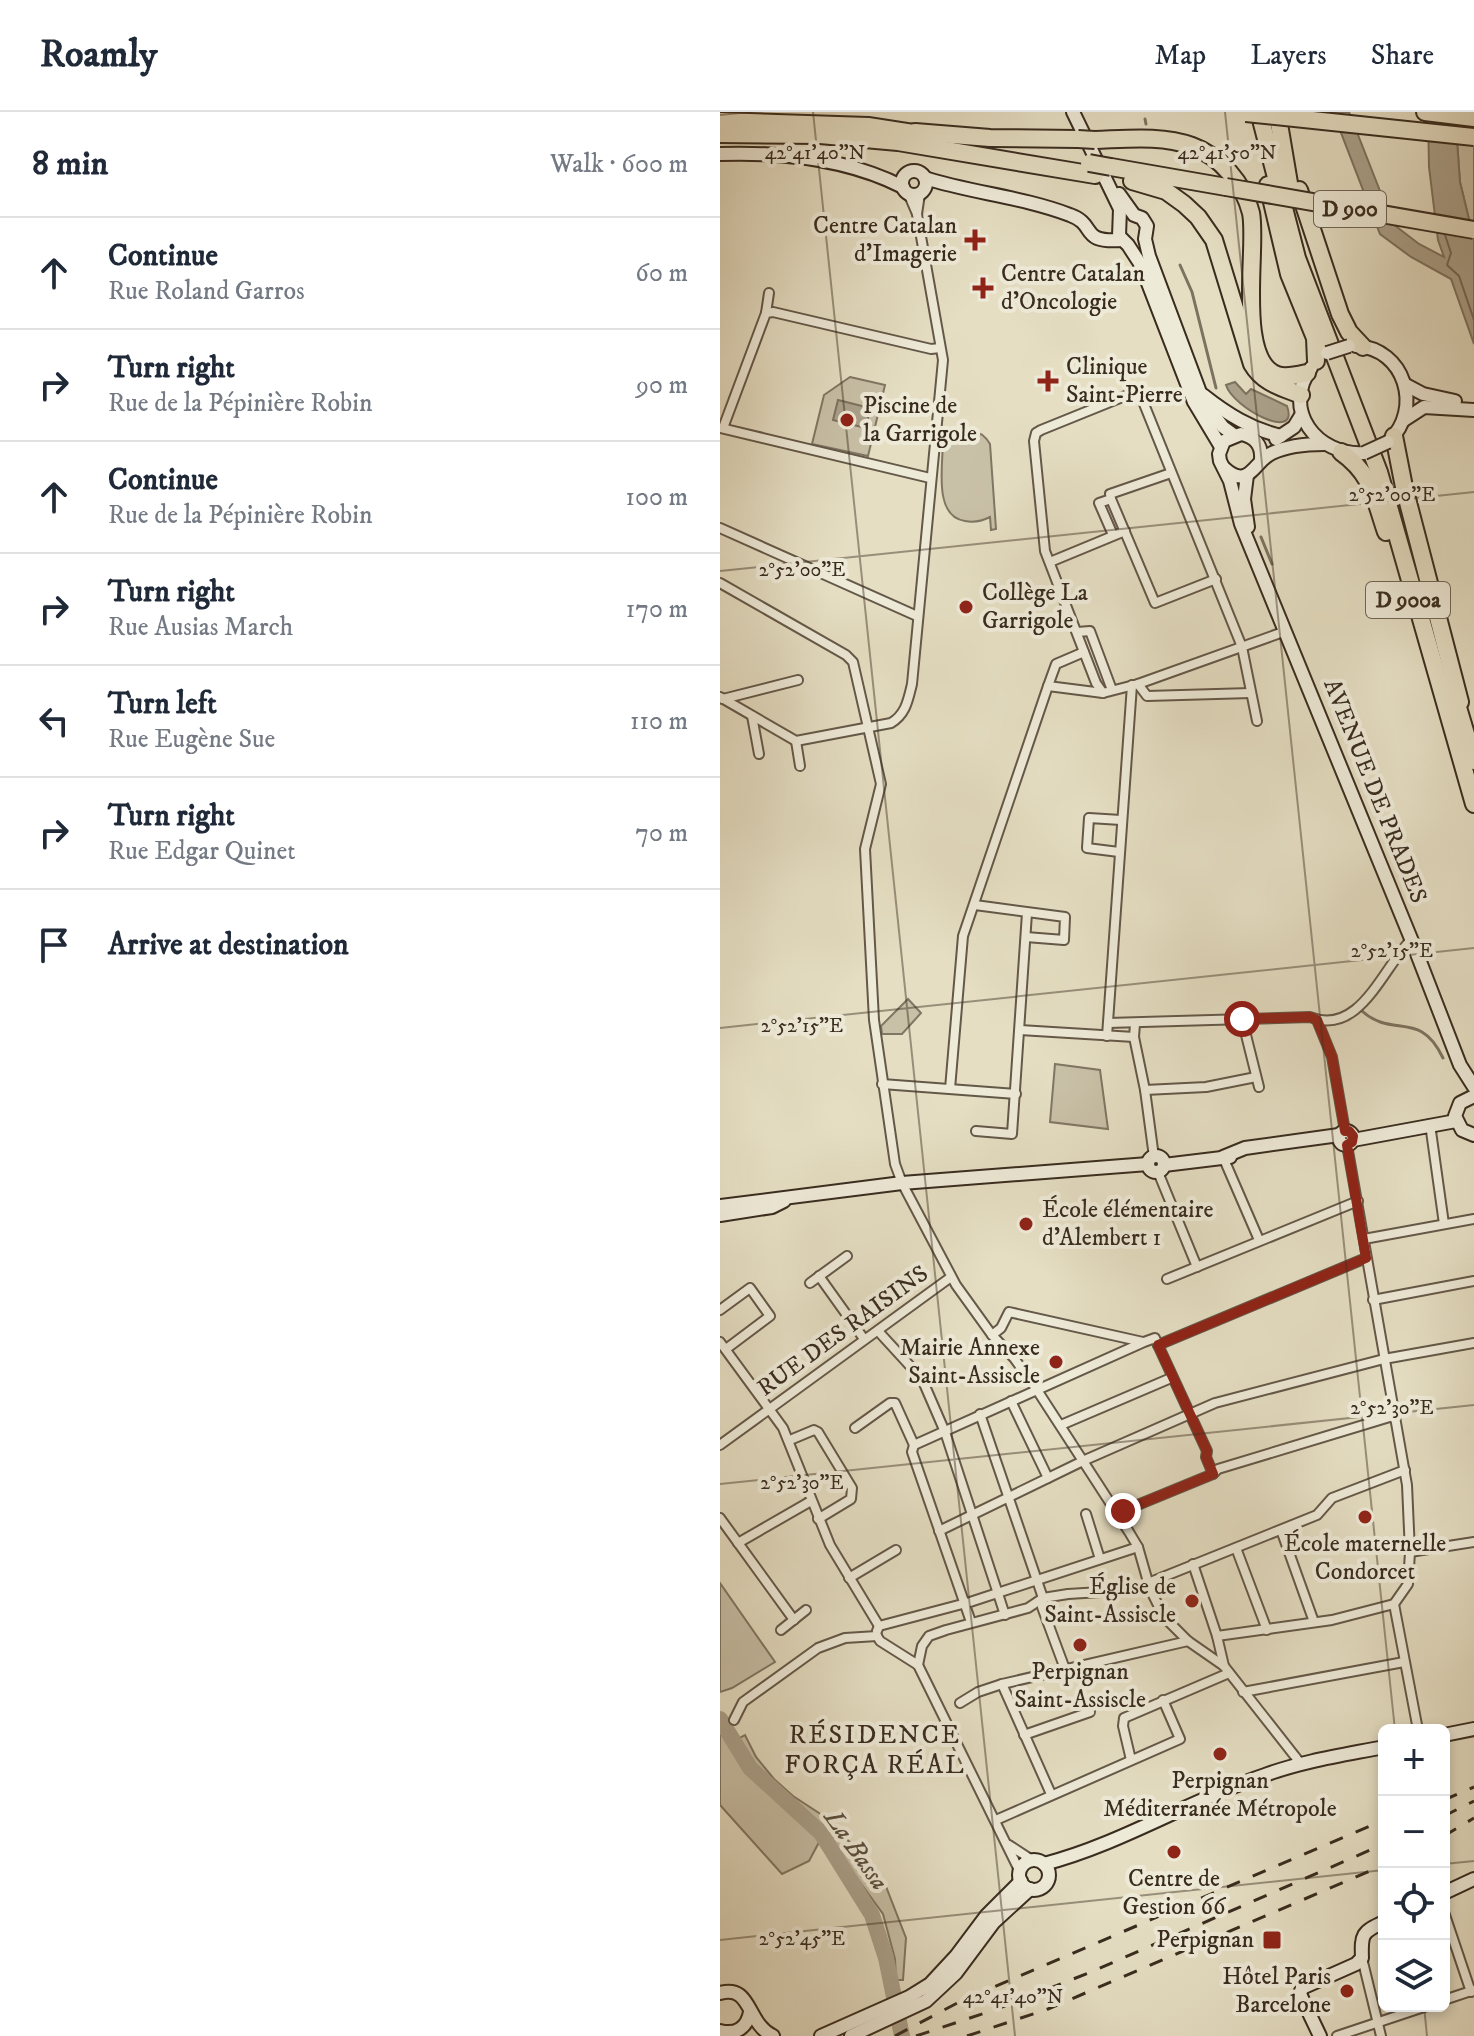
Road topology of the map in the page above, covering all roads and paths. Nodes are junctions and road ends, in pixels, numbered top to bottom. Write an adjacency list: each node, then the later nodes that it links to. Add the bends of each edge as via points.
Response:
1 (1076, 112): 14 (main road); 15 (main road, via 1114,194)
2 (1248, 112): 9 (highway, bridge); 25 (highway, via 1282,248 1315,338); 71 (highway, D 900a, via 1379,472)
3 (1278, 112): 23 (highway, D 900a, via 1308,219); 71 (highway, D 900a, via 1307,260 1388,469)
4 (1425, 112): 5 (highway)
5 (1474, 118)
6 (720, 121): 7 (highway, D 900)
7 (897, 130): 11 (highway, D 900); 25 (highway, bridge, via 990,138 1171,141 1214,158 1246,200 1252,222 1250,295 1264,366 1291,376)
8 (720, 134): 11 (highway, D 900, via 898,142)
9 (1474, 137)
10 (720, 154): 12 (main road, via 813,159)
11 (1109, 173): 13 (highway, D 900); 13 (highway, D 900); 28 (highway, via 1166,191 1198,217 1214,240 1257,373)
12 (914, 187): 16 (main road, via 959,189 1044,206 1075,216); 24 (street)
13 (1228, 191): 17 (highway, D 900, bridge); 18 (highway, D 900)
14 (1134, 215): 15 (main road); 19 (main road, via 1147,226)
15 (1120, 224): 16 (main road, via 1102,232); 20 (main road)
16 (1086, 228): 20 (main road, via 1093,238)
17 (1474, 230)
18 (1474, 237)
19 (1145, 239): 20 (main road); 27 (main road)
20 (1125, 242): 40 (main road, via 1141,265 1194,402)
21 (769, 293): 22 (street)
22 (766, 313): 24 (street); 34 (street)
23 (1356, 346): 25 (main road, bridge); 26 (main road, via 1390,359)
24 (940, 348): 46 (street)
25 (1317, 363): 28 (main road)
26 (1406, 385): 29 (main road); 33 (main road)
27 (1202, 394): 35 (main road, via 1213,416); 36 (main road, via 1236,418)
28 (1301, 395): 32 (main road)
29 (1424, 400): 30 (main road); 31 (main road); 33 (main road)
30 (1474, 403)
31 (1474, 410)
32 (1302, 414): 36 (main road); 39 (main road)
33 (1404, 420): 37 (main road)
34 (722, 428): 46 (street)
35 (1234, 435): 38 (main road, via 1248,435); 40 (main road)
36 (1281, 436): 38 (main road)
37 (1391, 439): 41 (main road, bridge, via 1364,453); 71 (highway, D 900a)
38 (1258, 443): 42 (main road)
39 (1324, 444): 41 (main road); 42 (main road, via 1280,450)
40 (1221, 447): 43 (main road)
41 (1341, 452): 71 (highway, D 900a, via 1368,479)
42 (1261, 459): 45 (main road)
43 (1224, 468): 45 (main road); 50 (main road, AVENUE DE PRADES)
44 (1171, 473): 47 (street, via 1110,494); 52 (street, via 1138,394 1036,433); 53 (street)
45 (1247, 475): 50 (main road, AVENUE DE PRADES)
46 (930, 478): 55 (street)
47 (1111, 499): 49 (street); 51 (street, via 1099,503)
48 (720, 528): 55 (street)
49 (1125, 531): 51 (street); 53 (street, via 1155,603)
50 (1248, 534): 56 (main road, AVENUE DE PRADES)
51 (1113, 535): 52 (street)
52 (1050, 562): 57 (street)
53 (1216, 579): 58 (street)
54 (720, 583): 68 (street, via 846,655 853,662)
55 (917, 616): 68 (street, via 906,708 891,723)
56 (1286, 631): 58 (street); 79 (main road, AVENUE DE PRADES)
57 (1077, 632): 59 (street); 63 (street, via 1090,631)
58 (1242, 647): 61 (street); 64 (street)
59 (1084, 652): 62 (street, via 1056,664); 63 (street, via 1096,683)
60 (798, 680): 65 (street)
61 (1135, 684): 63 (street); 64 (street, via 1147,696); 74 (street)
62 (1048, 686): 63 (street); 76 (street)
63 (1108, 692)
64 (1251, 693): 67 (street)
65 (722, 698): 66 (street)
66 (752, 716): 69 (street); 70 (street)
67 (1257, 721)
68 (868, 725): 69 (street); 89 (street, via 881,784 865,849)
69 (796, 741): 72 (street)
70 (759, 754)
71 (1469, 757): 73 (highway, D 900a)
72 (800, 766)
73 (1474, 804)
74 (1121, 820): 75 (street); 75 (street, via 1089,818 1087,848)
75 (1119, 852): 82 (street)
76 (975, 905): 77 (street); 92 (street, via 963,936)
77 (1027, 913): 78 (street); 78 (street, via 1065,917 1064,940)
78 (1026, 937): 84 (street)
79 (1411, 940): 81 (street, via 1369,997 1337,1019); 87 (main road, AVENUE DE PRADES)
80 (1242, 1019): 81 (street); 83 (street); 88 (street)
81 (1317, 1020): 100 (street, via 1332,1057)
82 (1108, 1023): 83 (street); 85 (street)
83 (1135, 1024): 86 (street)
84 (1020, 1030): 85 (street); 94 (street)
85 (1107, 1036): 86 (street)
86 (1134, 1037): 93 (street)
87 (1460, 1065): 91 (main road, AVENUE DE PRADES); 95 (main road, AVENUE DE PRADES)
88 (1256, 1077): 90 (street); 93 (street, via 1206,1087)
89 (882, 1084): 92 (street); 103 (street)
90 (1259, 1087)
91 (1474, 1087)
92 (950, 1089): 94 (street)
93 (1145, 1090): 102 (street)
94 (1016, 1094): 98 (street, via 1012,1134)
95 (1469, 1098): 96 (main road, via 1456,1111)
96 (1456, 1121): 97 (main road); 99 (main road)
97 (1430, 1124): 100 (main road); 108 (street)
98 (976, 1131)
99 (1473, 1136)
100 (1346, 1138): 101 (main road, via 1317,1145 1245,1148); 105 (street)
101 (1223, 1157): 102 (main road); 110 (street)
102 (1156, 1165): 103 (main road, via 1089,1174 1070,1170); 113 (street)
103 (902, 1183): 104 (main road); 115 (street)
104 (790, 1197): 106 (main road); 106 (main road, via 772,1207)
105 (1358, 1201): 109 (street); 110 (street)
106 (720, 1210)
107 (1474, 1219): 108 (street)
108 (1444, 1224): 109 (street)
109 (1364, 1239): 112 (street)
110 (1259, 1240): 113 (street)
111 (847, 1256): 114 (street)
112 (1366, 1258): 119 (street); 126 (street)
113 (1197, 1267): 116 (street)
114 (819, 1276): 118 (street); 123 (street)
115 (951, 1277): 121 (street, RUE DES RAISINS); 122 (street)
116 (1167, 1279)
117 (1474, 1281): 119 (street)
118 (810, 1283)
119 (1373, 1300): 128 (street)
120 (720, 1310): 127 (street, via 750,1288 770,1316)
121 (878, 1331): 123 (street, RUE DES RAISINS); 138 (street, via 922,1379)
122 (992, 1335): 124 (street, via 1009,1312); 130 (street)
123 (864, 1339): 132 (street, RUE DES RAISINS)
124 (1144, 1342): 126 (street, via 1155,1338); 130 (street)
125 (1474, 1343): 128 (street)
126 (1158, 1345): 129 (street)
127 (723, 1346): 132 (street)
128 (1384, 1359): 134 (street, via 1215,1403); 135 (street)
129 (1171, 1378): 134 (street); 136 (street)
130 (1037, 1390): 131 (street); 136 (street)
131 (1011, 1401): 133 (street); 145 (street)
132 (770, 1408): 139 (street); 140 (street, RUE DES RAISINS)
133 (980, 1414): 138 (street); 146 (street)
134 (1189, 1416): 142 (street); 144 (street)
135 (1393, 1416): 143 (street); 144 (street)
136 (1061, 1425): 142 (street)
137 (855, 1428): 141 (street, via 893,1402)
138 (945, 1432): 141 (street); 149 (street)
139 (790, 1440): 147 (street); 152 (street, via 818,1432 852,1488 851,1499)
140 (720, 1445)
141 (914, 1445): 154 (street)
142 (1085, 1460): 145 (street); 148 (street)
143 (1405, 1470): 153 (street, via 1332,1498 1317,1515); 160 (street)
144 (1213, 1474): 148 (street)
145 (1048, 1478): 146 (street)
146 (1009, 1497): 149 (street); 164 (street)
147 (811, 1501): 152 (street); 156 (street)
148 (1118, 1513): 157 (street)
149 (972, 1514): 154 (street); 166 (street)
150 (1086, 1514): 161 (street)
151 (720, 1518): 156 (street)
152 (818, 1519): 163 (street)
153 (1281, 1530): 158 (street); 174 (street)
154 (939, 1531): 168 (street)
155 (1474, 1542): 160 (street)
156 (738, 1543): 172 (street)
157 (1138, 1547): 161 (street); 165 (street)
158 (1236, 1548): 162 (street); 176 (street)
159 (896, 1550): 163 (street)
160 (1410, 1552): 169 (street, via 1408,1584)
161 (1100, 1559): 164 (street)
162 (1193, 1564): 165 (street); 178 (street)
163 (849, 1578): 177 (street)
164 (1036, 1579): 166 (street); 167 (street)
165 (1149, 1586): 167 (street); 179 (street, via 1164,1617)
166 (997, 1592): 168 (street); 171 (street)
167 (1043, 1598): 171 (street); 182 (street)
168 (965, 1604): 173 (street); 177 (street)
169 (1394, 1604): 174 (street); 180 (street)
170 (806, 1610): 172 (street)
171 (1005, 1615): 173 (street)
172 (794, 1620): 175 (street)
173 (971, 1622): 181 (street, via 929,1636)
174 (1314, 1622): 176 (street)
175 (781, 1630)
176 (1267, 1630): 178 (street)
177 (878, 1631): 181 (street, via 880,1641); 191 (street, via 818,1648 743,1702)
178 (1217, 1636): 183 (street)
179 (1188, 1641): 182 (street); 183 (street)
180 (1404, 1662): 185 (street); 192 (street)
181 (918, 1665): 190 (street)
182 (1065, 1669): 184 (street)
183 (1227, 1670): 185 (street); 186 (street)
184 (1002, 1684): 187 (street); 195 (street)
185 (1243, 1692): 198 (street)
186 (1163, 1700): 197 (street, via 1124,1718); 197 (street, via 1180,1739)
187 (960, 1703)
188 (951, 1709): 190 (street)
189 (1090, 1712): 195 (street)
190 (941, 1715): 200 (street)
191 (734, 1720)
192 (1417, 1724)
193 (1474, 1729): 194 (main road)
194 (1450, 1734)
195 (1024, 1735): 199 (street)
196 (1378, 1748): 198 (main road)
197 (1131, 1760): 199 (street)
198 (1301, 1764): 202 (main road)
199 (1051, 1794): 200 (street)
200 (996, 1820): 201 (street)
201 (1008, 1845): 202 (street); 204 (street)
202 (1042, 1866): 204 (main road, via 1024,1865); 204 (main road, via 1044,1887)
203 (1474, 1880): 205 (main road)
204 (1024, 1881): 214 (main road, via 942,1988)
205 (1450, 1890)
206 (1378, 1925): 208 (main road, via 1362,1937)
207 (1450, 1929): 210 (street)
208 (1362, 1958): 215 (street); 220 (main road, via 1302,1988)
209 (723, 1991): 212 (main road, via 745,1999)
210 (1472, 1991): 211 (street)
211 (1450, 1998)
212 (750, 2012): 216 (main road, via 746,2025); 217 (main road)
213 (1410, 2012): 215 (street)
214 (872, 2020): 218 (main road); 219 (main road)
215 (1377, 2024): 221 (street); 222 (street)
216 (728, 2033)
217 (773, 2036)
218 (821, 2036)
219 (851, 2036)
220 (1320, 2036)
221 (1337, 2036)
222 (1381, 2036)

